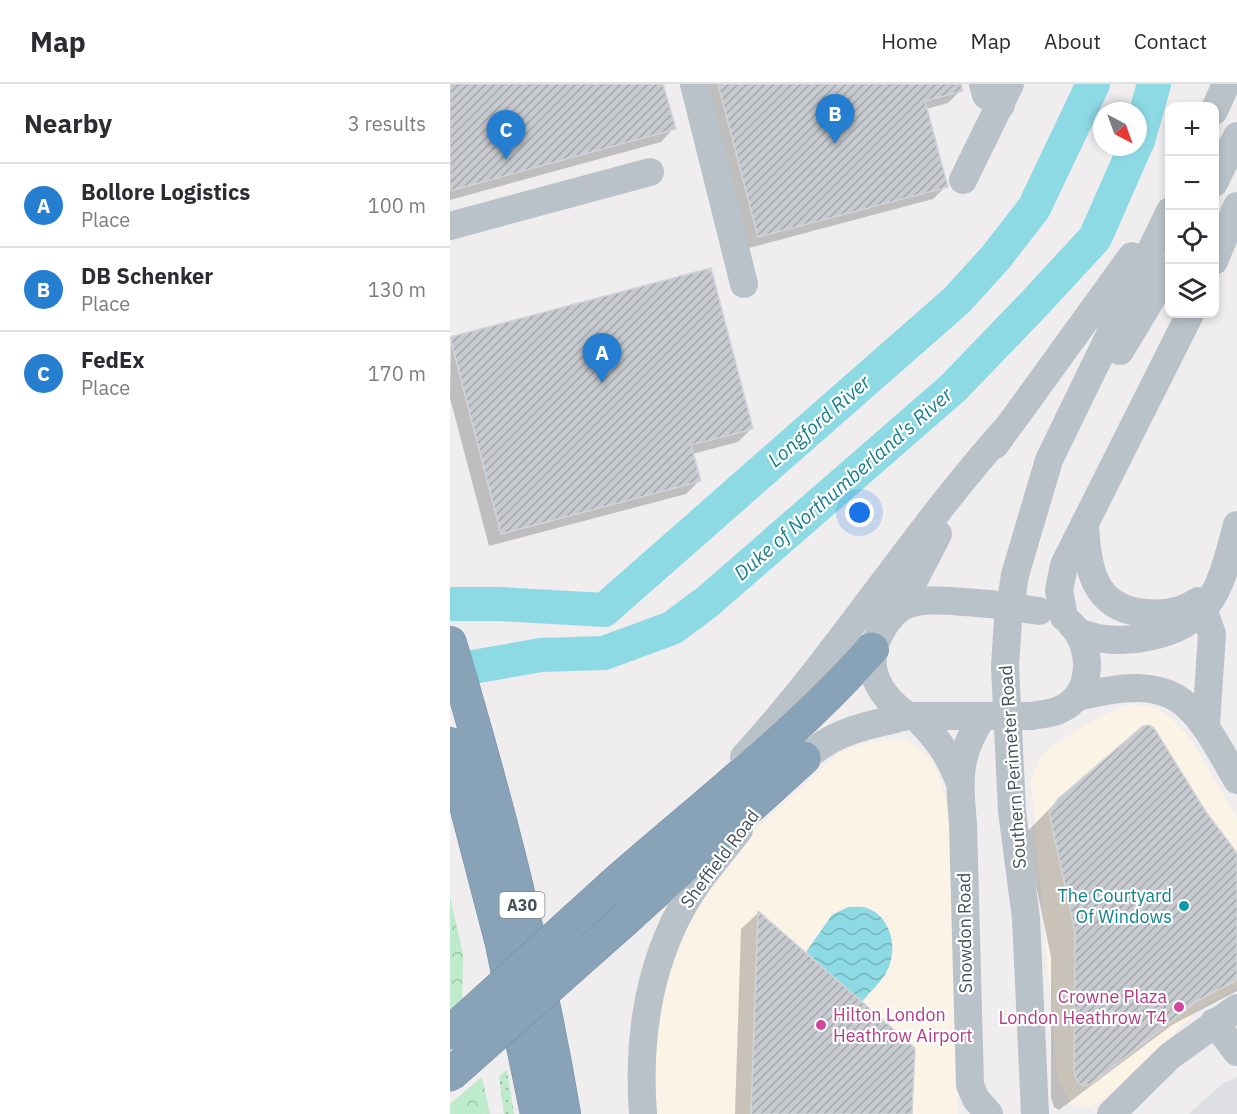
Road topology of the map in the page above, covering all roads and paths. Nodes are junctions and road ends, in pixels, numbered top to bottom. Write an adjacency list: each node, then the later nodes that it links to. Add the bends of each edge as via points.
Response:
1 (693, 84): 15 (street)
2 (1226, 84): 4 (street)
3 (998, 91): 8 (street)
4 (1219, 102)
5 (1237, 136): 7 (street)
6 (650, 172): 12 (street)
7 (1219, 174)
8 (963, 180)
9 (1237, 206): 13 (street)
10 (1165, 208): 17 (street)
11 (1165, 221): 18 (street, Southern Perimeter Road)
12 (450, 226)
13 (1219, 251)
14 (1165, 276): 18 (street, Southern Perimeter Road)
15 (744, 284)
16 (1188, 318): 19 (street)
17 (1006, 429): 22 (street, via 939,530); 35 (street, via 963,477 843,637 761,738)
18 (1049, 460): 44 (street, Southern Perimeter Road, via 1015,575 1005,666 1012,812 1026,918)
19 (1085, 524): 21 (street, via 1091,573 1098,589 1122,609 1171,613 1207,596); 24 (street, via 1064,565 1059,590)
20 (1237, 525): 21 (street)
21 (1218, 584): 23 (street)
22 (899, 609): 24 (street, bridge, via 930,601 990,604); 26 (street)
23 (1204, 612): 24 (street, via 1173,632 1137,639 1097,639); 30 (street, via 1212,634)
24 (1061, 620): 27 (street, via 1088,659)
25 (450, 643): 42 (highway, A30, via 530,938)
26 (872, 649): 29 (street, Snowdon Road, via 872,671 880,691); 35 (highway, via 777,746)
27 (1077, 697): 28 (street, Sheffield Road, bridge, via 1060,710 1032,716); 30 (street, Sheffield Road, via 1125,688 1152,688 1180,698)
28 (983, 716): 29 (street, Sheffield Road); 34 (street, Snowdon Road, via 965,747)
29 (912, 717): 32 (street, Sheffield Road, via 837,735); 34 (street, Snowdon Road, via 940,742)
30 (1206, 725): 33 (street, Sheffield Road)
31 (450, 744): 41 (highway, A30, via 502,944)
32 (804, 758): 39 (highway, bridge); 40 (street, Sheffield Road, via 744,822 696,886 661,951 644,1018)
33 (1237, 780)
34 (959, 781): 43 (street, Snowdon Road, via 970,1085)
35 (684, 823): 37 (highway, bridge)
36 (1226, 1015): 38 (street); 45 (street, via 1170,1056)
37 (450, 1033)
38 (1237, 1052)
39 (450, 1075)
40 (644, 1112)
41 (537, 1114)
42 (564, 1114)
43 (989, 1114)
44 (1035, 1114)
45 (1111, 1114)

